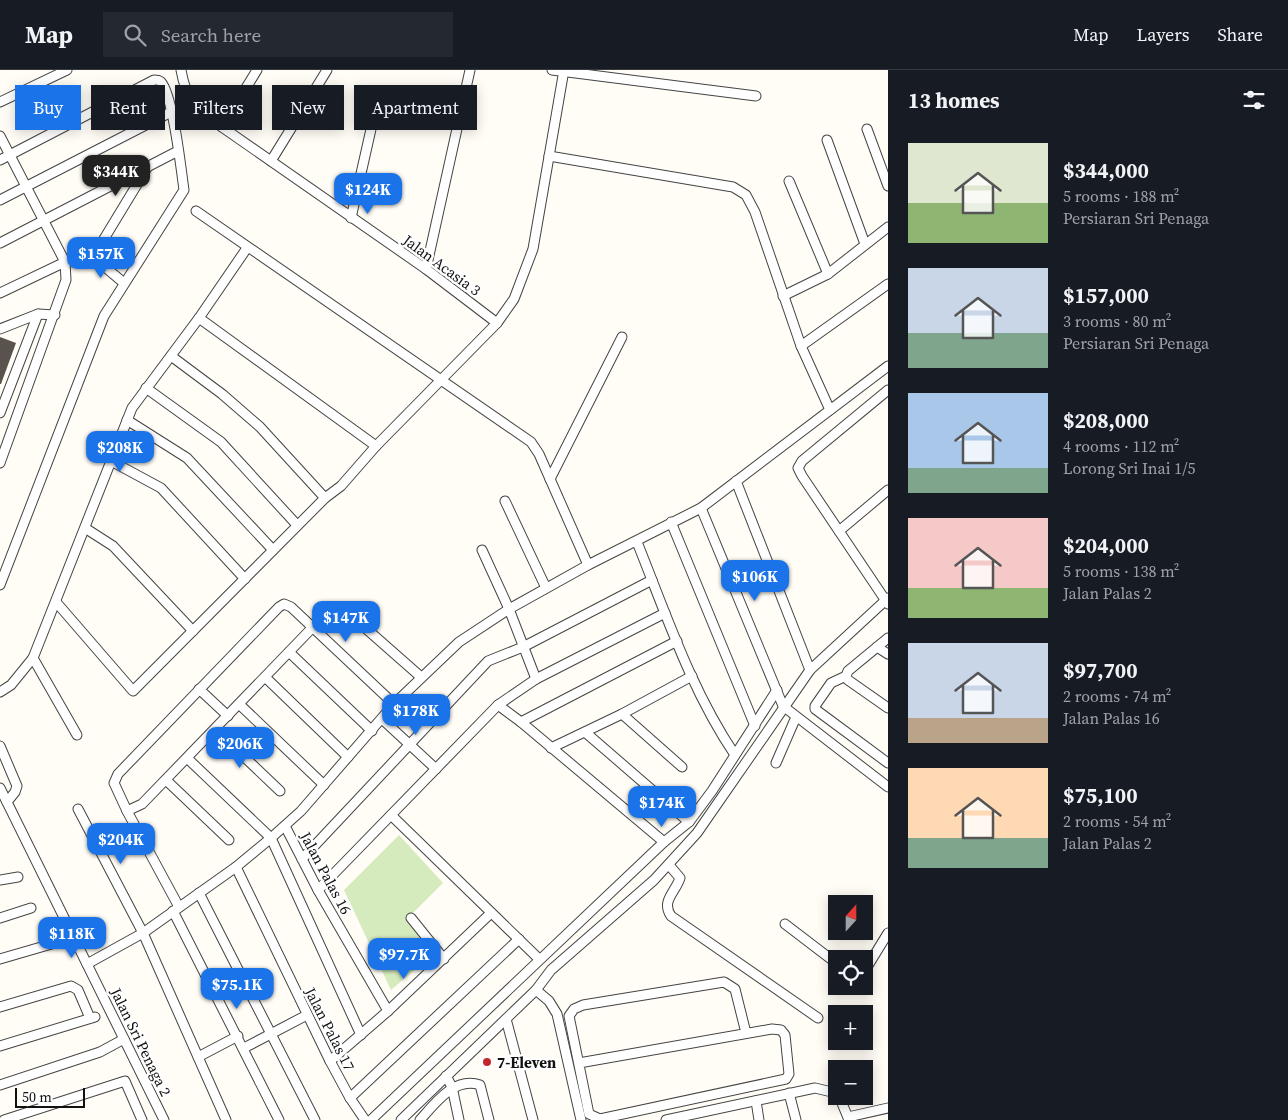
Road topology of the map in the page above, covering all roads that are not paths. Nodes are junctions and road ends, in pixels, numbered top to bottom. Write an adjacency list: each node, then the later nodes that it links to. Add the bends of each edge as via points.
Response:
1 (67, 70): 8 (street)
2 (181, 70): 9 (street, Jalan Acasia 3)
3 (257, 70): 10 (street)
4 (327, 70): 23 (street)
5 (470, 70): 38 (street)
6 (552, 70): 7 (street)
7 (564, 71): 11 (street); 21 (street)
8 (53, 73): 12 (street)
9 (184, 85)
10 (248, 85)
11 (756, 96)
12 (0, 102)
13 (171, 112): 19 (street); 20 (street, via 163,84 154,80); 27 (street)
14 (867, 129): 26 (street)
15 (226, 130): 23 (street, Jalan Acasia 3)
16 (371, 130): 30 (street)
17 (0, 136): 20 (street)
18 (828, 140): 34 (street)
19 (178, 151): 24 (street); 40 (street, via 184,190)
20 (10, 155): 22 (street); 27 (street)
21 (549, 156): 43 (street, via 733,187 746,195 755,212); 47 (street, via 533,249 514,299)
22 (0, 160)
23 (272, 161): 30 (street, Jalan Acasia 3)
24 (147, 168): 31 (street); 36 (street)
25 (789, 181): 39 (street)
26 (888, 186)
27 (26, 187): 28 (street); 31 (street)
28 (0, 200)
29 (196, 211): 35 (street)
30 (351, 218): 38 (street, Jalan Acasia 3)
31 (43, 220): 33 (street); 37 (street)
32 (888, 227): 34 (street)
33 (0, 243)
34 (865, 244): 39 (street)
35 (247, 248): 46 (street); 53 (street)
36 (93, 256): 37 (street, via 82,261); 40 (street)
37 (65, 262): 42 (street); 45 (street, via 66,280)
38 (426, 270): 47 (street, Jalan Acasia 3)
39 (828, 274): 43 (street)
40 (124, 283): 78 (street, via 104,316)
41 (888, 284): 50 (street)
42 (0, 293)
43 (783, 296): 50 (street)
44 (38, 314): 45 (street); 48 (street); 57 (street)
45 (55, 315): 61 (street)
46 (199, 318): 51 (street); 59 (street)
47 (497, 324): 53 (street)
48 (0, 329)
49 (622, 337): 62 (street)
50 (801, 346): 56 (street)
51 (171, 356): 54 (street); 65 (street, via 260,427)
52 (888, 366): 56 (street)
53 (441, 381): 59 (street); 62 (street, via 531,442 540,454)
54 (146, 388): 58 (street); 69 (street, via 221,442)
55 (888, 390): 71 (street, via 802,461 798,468)
56 (830, 410): 63 (street)
57 (0, 413)
58 (127, 420): 60 (street); 73 (street, via 187,458)
59 (376, 446): 65 (street, via 341,486)
60 (111, 461): 70 (street); 76 (street, via 161,488)
61 (0, 463)
62 (550, 479): 75 (street)
63 (736, 481): 67 (street); 94 (street)
64 (888, 490): 71 (street)
65 (325, 498): 69 (street)
66 (505, 501): 79 (street)
67 (701, 508): 68 (street); 101 (street)
68 (671, 522): 72 (street); 113 (street)
69 (298, 525): 73 (street)
70 (85, 528): 81 (street); 86 (street, via 113,546)
71 (839, 531): 80 (street)
72 (637, 542): 75 (street); 77 (street)
73 (273, 550): 76 (street)
74 (482, 550): 82 (street)
75 (588, 564): 79 (street)
76 (245, 579): 86 (street)
77 (652, 580): 83 (street); 89 (street)
78 (0, 585)
79 (546, 588): 82 (street)
80 (887, 601): 94 (street)
81 (56, 602): 86 (street, via 134,691); 93 (street)
82 (509, 609): 89 (street); 98 (street, via 459,642)
83 (665, 613): 88 (street); 99 (street)
84 (354, 618): 98 (street)
85 (312, 628): 91 (street); 100 (street, via 284,604); 104 (street)
86 (193, 631)
87 (888, 638): 90 (street)
88 (677, 641): 95 (street); 112 (street)
89 (523, 647): 99 (street); 118 (street, via 488,661)
90 (877, 647): 92 (street); 96 (street)
91 (289, 652): 97 (street); 115 (street)
92 (888, 654)
93 (33, 658): 102 (street, via 11,685); 117 (street)
94 (810, 670): 106 (street)
95 (692, 676): 108 (street); 121 (street, via 713,722)
96 (846, 676): 107 (street); 124 (street, via 830,683 815,710)
97 (265, 677): 103 (street); 122 (street)
98 (421, 677): 104 (street)
99 (536, 679): 105 (street)
100 (199, 689): 109 (street); 135 (street, via 118,774 114,783)
101 (777, 690): 106 (street); 113 (street)
102 (0, 692)
103 (239, 704): 109 (street); 129 (street)
104 (394, 704): 111 (street)
105 (498, 706): 112 (street); 127 (street)
106 (784, 706): 110 (street); 143 (street, via 697,832)
107 (888, 708)
108 (622, 714): 116 (street); 126 (street)
109 (228, 716): 114 (street)
110 (796, 717): 125 (street); 130 (street)
111 (382, 719): 115 (street); 118 (street)
112 (521, 722): 120 (street)
113 (755, 726): 121 (street)
114 (215, 729): 123 (street); 132 (street)
115 (372, 731): 122 (street)
116 (584, 732): 120 (street); 137 (street)
117 (77, 735)
118 (408, 745): 127 (street); 142 (street)
119 (0, 746): 133 (street, via 17,786)
120 (550, 748): 141 (street)
121 (735, 755): 137 (street)
122 (348, 757): 129 (street)
123 (187, 758): 128 (street); 139 (street)
124 (888, 763)
125 (776, 764)
126 (682, 767)
127 (436, 769): 136 (street)
128 (166, 780): 135 (street, via 142,804); 140 (street)
129 (324, 785): 138 (street)
130 (888, 786)
131 (0, 788): 133 (street, Jalan Sri Penaga 2)
132 (280, 792)
133 (7, 802): 164 (street, Jalan Sri Penaga 2)
134 (78, 809): 155 (street)
135 (127, 811): 150 (street)
136 (391, 815): 147 (street); 151 (street)
137 (689, 822): 141 (street)
138 (286, 826): 139 (street); 142 (street, Jalan Palas 16)
139 (271, 838): 144 (street); 173 (street)
140 (228, 840)
141 (664, 842): 163 (street)
142 (302, 859): 147 (street, Jalan Palas 16)
143 (669, 865): 165 (street, via 552,970); 169 (street, via 680,878 667,903 671,916)
144 (236, 867): 148 (street); 168 (street, Jalan Palas 17)
145 (18, 878): 146 (street)
146 (0, 880)
147 (318, 890): 167 (street, Jalan Palas 16)
148 (198, 893): 150 (street); 171 (street)
149 (31, 908): 152 (street)
150 (176, 909): 155 (street); 174 (street)
151 (491, 913): 157 (street); 162 (street)
152 (0, 918)
153 (411, 918): 162 (street)
154 (785, 924): 159 (street)
155 (143, 933): 164 (street); 178 (street)
156 (888, 933): 160 (street)
157 (519, 939): 163 (street); 186 (street)
158 (55, 943): 161 (street)
159 (828, 957)
160 (873, 957)
161 (0, 959)
162 (444, 959): 167 (street)
163 (539, 959): 200 (street)
164 (87, 964): 175 (street, Jalan Sri Penaga 2)
165 (536, 990): 170 (street); 206 (street, via 557,1014)
166 (0, 1007): 176 (street, via 71,986 78,990 93,1018)
167 (388, 1011): 173 (street)
168 (307, 1015): 171 (street); 179 (street, Jalan Palas 17)
169 (818, 1018)
170 (506, 1019): 181 (street); 205 (street)
171 (272, 1033): 177 (street); 198 (street)
172 (746, 1033): 180 (street); 180 (street, via 735,989 724,982 583,1005 569,1016); 188 (street, via 781,1030 785,1035 786,1079)
173 (361, 1035): 179 (street)
174 (238, 1036): 177 (street); 178 (street)
175 (124, 1039): 182 (street, via 100,1052); 195 (street, Jalan Sri Penaga 2)
176 (0, 1046)
177 (244, 1048): 197 (street)
178 (198, 1056): 196 (street)
179 (330, 1061): 186 (street, Jalan Palas 17)
180 (579, 1063): 188 (street, via 589,1114 594,1118)
181 (446, 1076): 183 (street); 201 (street)
182 (0, 1085)
183 (452, 1087): 202 (street); 203 (street); 204 (street, via 474,1082 480,1085)
184 (828, 1091): 185 (street, via 815,1088)
185 (790, 1093): 187 (street); 209 (street)
186 (350, 1098): 199 (street, Jalan Palas 17)
187 (756, 1101): 191 (street); 208 (street)
188 (667, 1105): 207 (street)
189 (842, 1105): 192 (street)
190 (888, 1108): 192 (street)
191 (707, 1116): 207 (street)
192 (848, 1118)
193 (4, 1120): 194 (street, via 125,1081)
194 (142, 1120)
195 (164, 1120)
196 (226, 1120)
197 (279, 1120)
198 (315, 1120)
199 (365, 1120)
200 (371, 1120)
201 (401, 1120)
202 (420, 1120)
203 (459, 1120)
204 (489, 1120)
205 (533, 1120)
206 (581, 1120)
207 (669, 1120)
208 (759, 1120)
209 (796, 1120)

